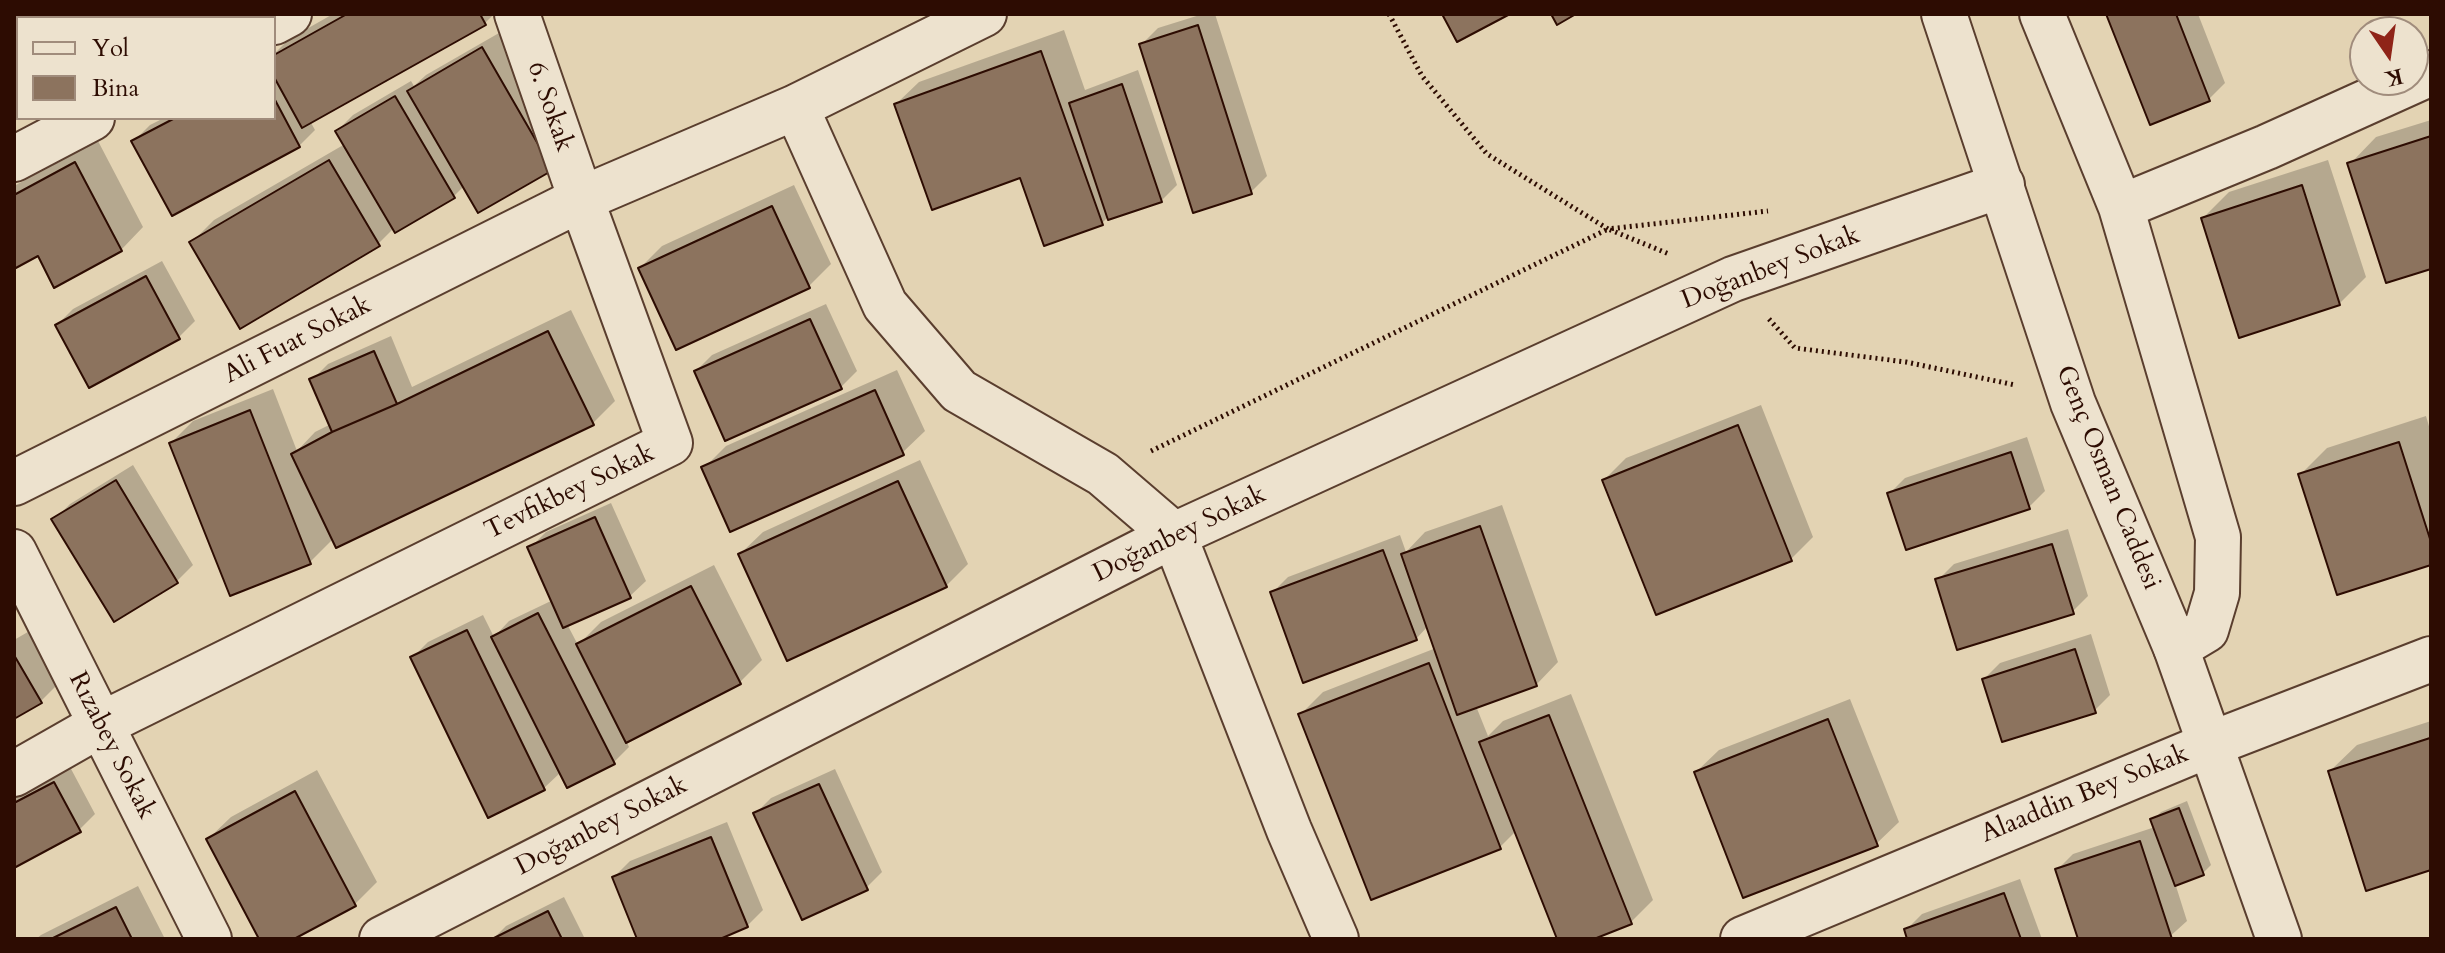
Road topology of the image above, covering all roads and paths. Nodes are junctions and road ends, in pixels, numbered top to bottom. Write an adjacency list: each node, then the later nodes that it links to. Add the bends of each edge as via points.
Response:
1 (517, 14): 11 (street, 6. Sokak)
2 (984, 14): 7 (street)
3 (1389, 14): 14 (path, via 1422,76 1487,154)
4 (1944, 14): 10 (street, Genç Osman Caddesi)
5 (2042, 14): 12 (street)
6 (2431, 73): 12 (street)
7 (796, 107): 11 (street); 17 (street, via 885,305 959,391)
8 (88, 120): 9 (street)
9 (14, 159)
10 (2002, 185): 15 (street, Doğanbey Sokak); 16 (street, Genç Osman Caddesi)
11 (581, 199): 18 (street, Ali Fuat Sokak); 23 (street, Tevfikbey Sokak, via 670,443)
12 (2121, 207): 21 (street, via 2218,537 2217,593 2206,630)
13 (1781, 210): 14 (path)
14 (1608, 229): 17 (path)
15 (1733, 279): 16 (path, via 1795,348 1921,365); 19 (street, Doğanbey Sokak)
16 (2073, 403): 21 (street, Genç Osman Caddesi)
17 (1103, 474): 19 (street)
18 (14, 483)
19 (1174, 535): 27 (street, Doğanbey Sokak); 28 (street)
20 (14, 552): 23 (street, Rızabey Sokak)
21 (2176, 648): 24 (street, Genç Osman Caddesi)
22 (2431, 659): 24 (street, Alaaddin Bey Sokak)
23 (100, 725): 25 (street, Tevfikbey Sokak); 26 (street, Rızabey Sokak)
24 (2211, 744): 29 (street, Alaaddin Bey Sokak); 30 (street, Genç Osman Caddesi)
25 (14, 774)
26 (209, 939)
27 (382, 939)
28 (1336, 939)
29 (1743, 939)
30 (2279, 939)

